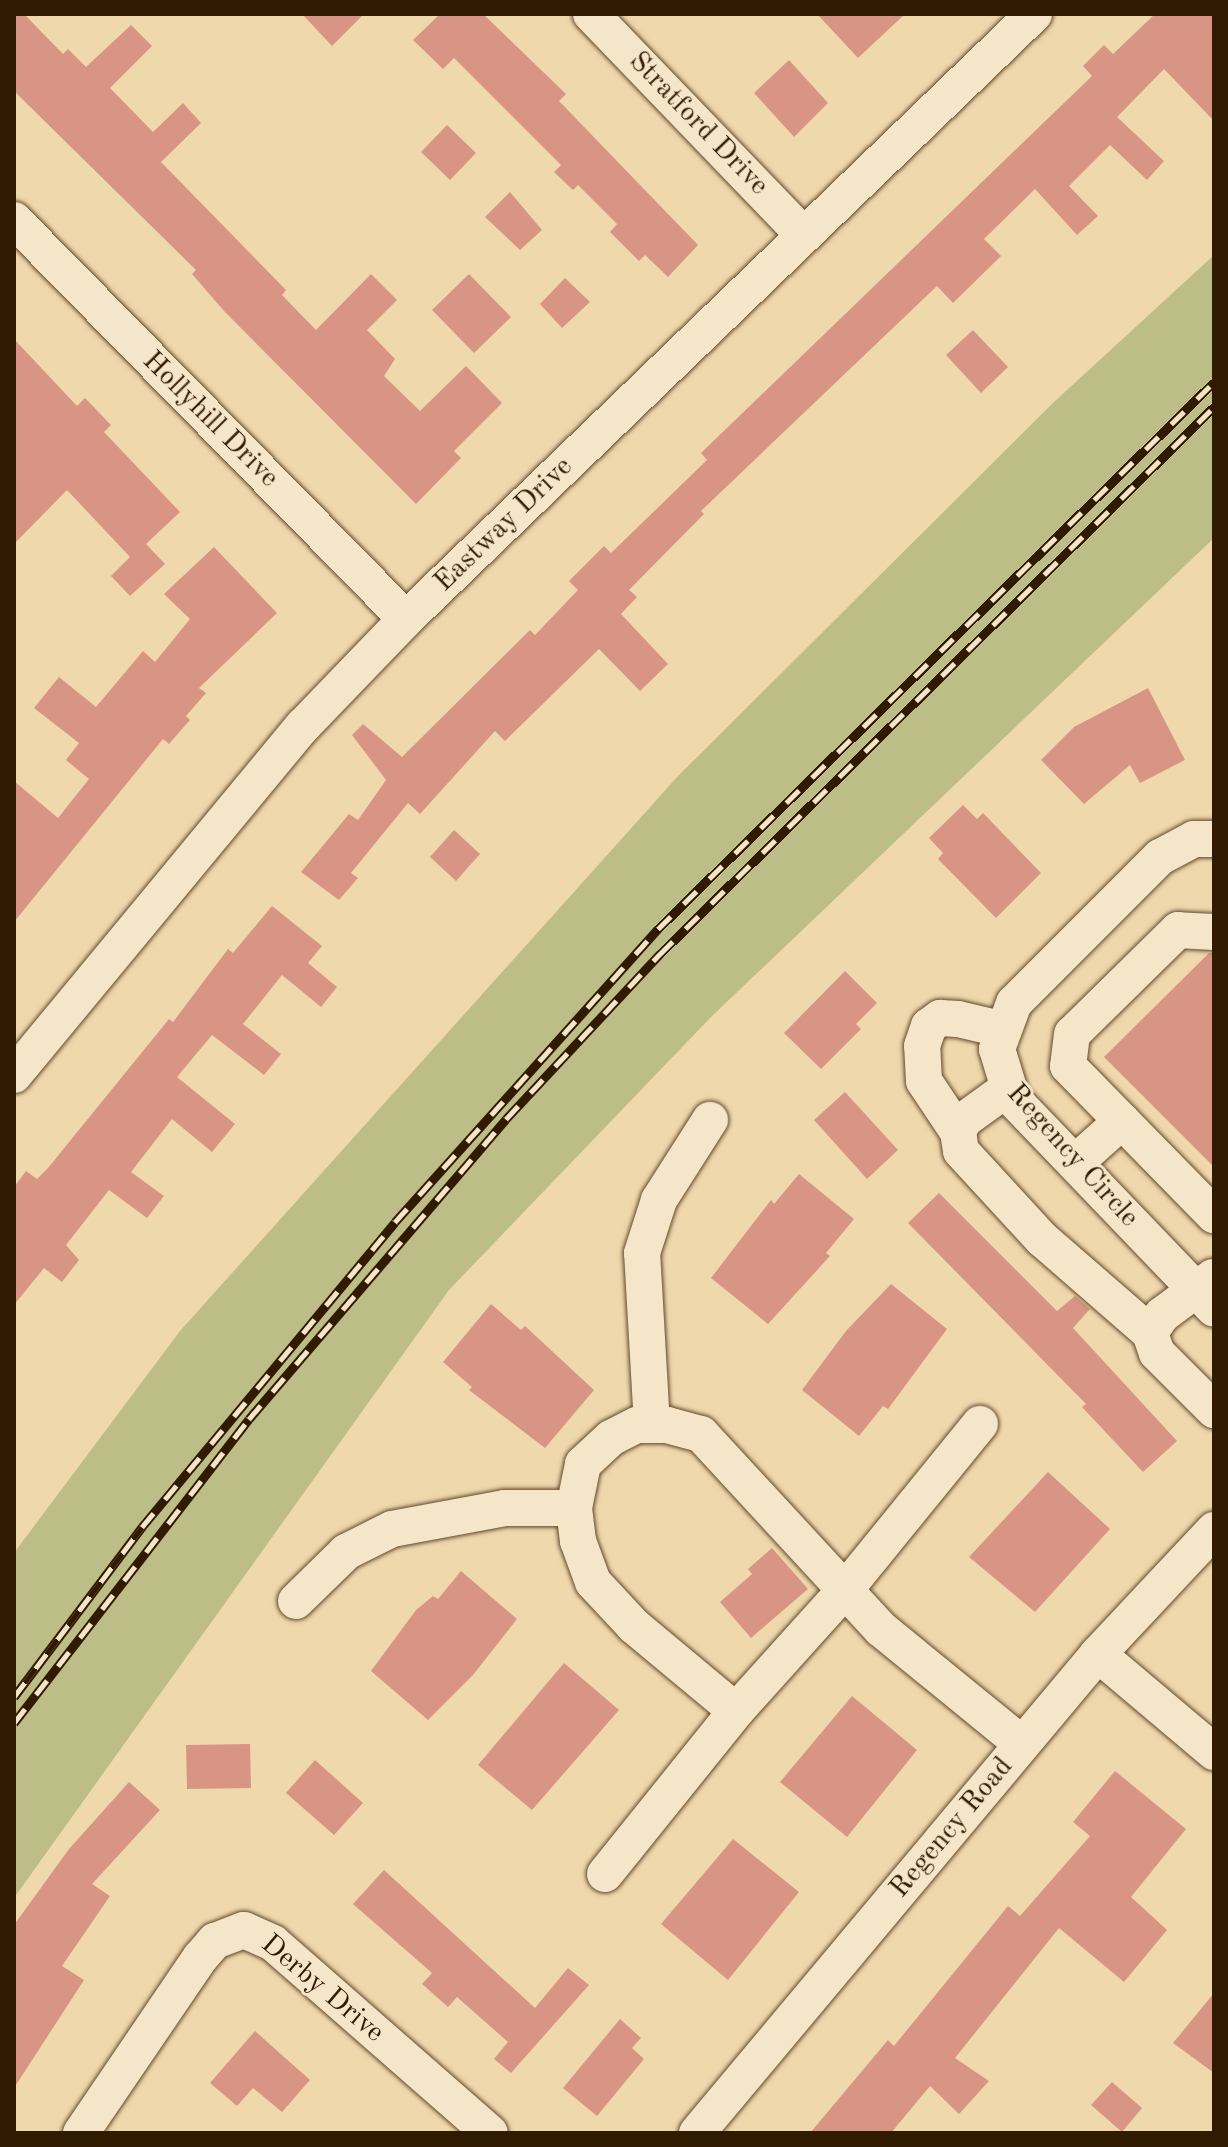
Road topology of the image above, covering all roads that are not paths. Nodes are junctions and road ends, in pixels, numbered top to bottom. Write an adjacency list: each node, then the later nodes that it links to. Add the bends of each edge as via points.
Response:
1 (591, 14): 4 (street, Stratford Drive)
2 (1034, 14): 4 (street, Eastway Drive)
3 (14, 220): 5 (street, Hollyhill Drive)
4 (804, 235): 5 (street, Eastway Drive)
5 (406, 619): 9 (street, Eastway Drive, via 232,808)
6 (1214, 839): 8 (street, via 1194,839 1160,857 1014,1003)
7 (1214, 932): 12 (street, via 1178,930 1072,1034 1068,1066)
8 (1001, 1029): 10 (street, Regency Circle, via 997,1049); 13 (street, via 940,1018 929,1026 922,1046 924,1081)
9 (14, 1075)
10 (1007, 1089): 13 (street, via 964,1120); 14 (street, Regency Circle)
11 (710, 1120): 20 (street, via 659,1200 642,1253)
12 (1122, 1121): 14 (street); 15 (street)
13 (958, 1132): 17 (street, via 961,1151 1042,1239)
14 (1075, 1163): 16 (street, Regency Circle)
15 (1214, 1215)
16 (1208, 1292): 17 (street, via 1162,1315)
17 (1150, 1333): 18 (street, via 1157,1353)
18 (1214, 1410)
19 (980, 1424): 23 (street)
20 (652, 1425): 21 (street, via 637,1425 611,1438 583,1464); 23 (street, via 701,1434)
21 (574, 1508): 24 (street, via 505,1508 392,1529 346,1552); 26 (street, via 578,1541 593,1582 634,1626)
22 (1214, 1530): 25 (street, Regency Road)
23 (845, 1590): 26 (street); 27 (street, via 881,1629)
24 (296, 1601)
25 (1098, 1654): 27 (street, Regency Road); 28 (street)
26 (736, 1711): 29 (street)
27 (1022, 1744): 32 (street, Regency Road)
28 (1214, 1752)
29 (605, 1874)
30 (81, 2133): 31 (street, Derby Drive, via 200,1958 215,1941 244,1930 273,1943)
31 (490, 2133)
32 (697, 2133)

